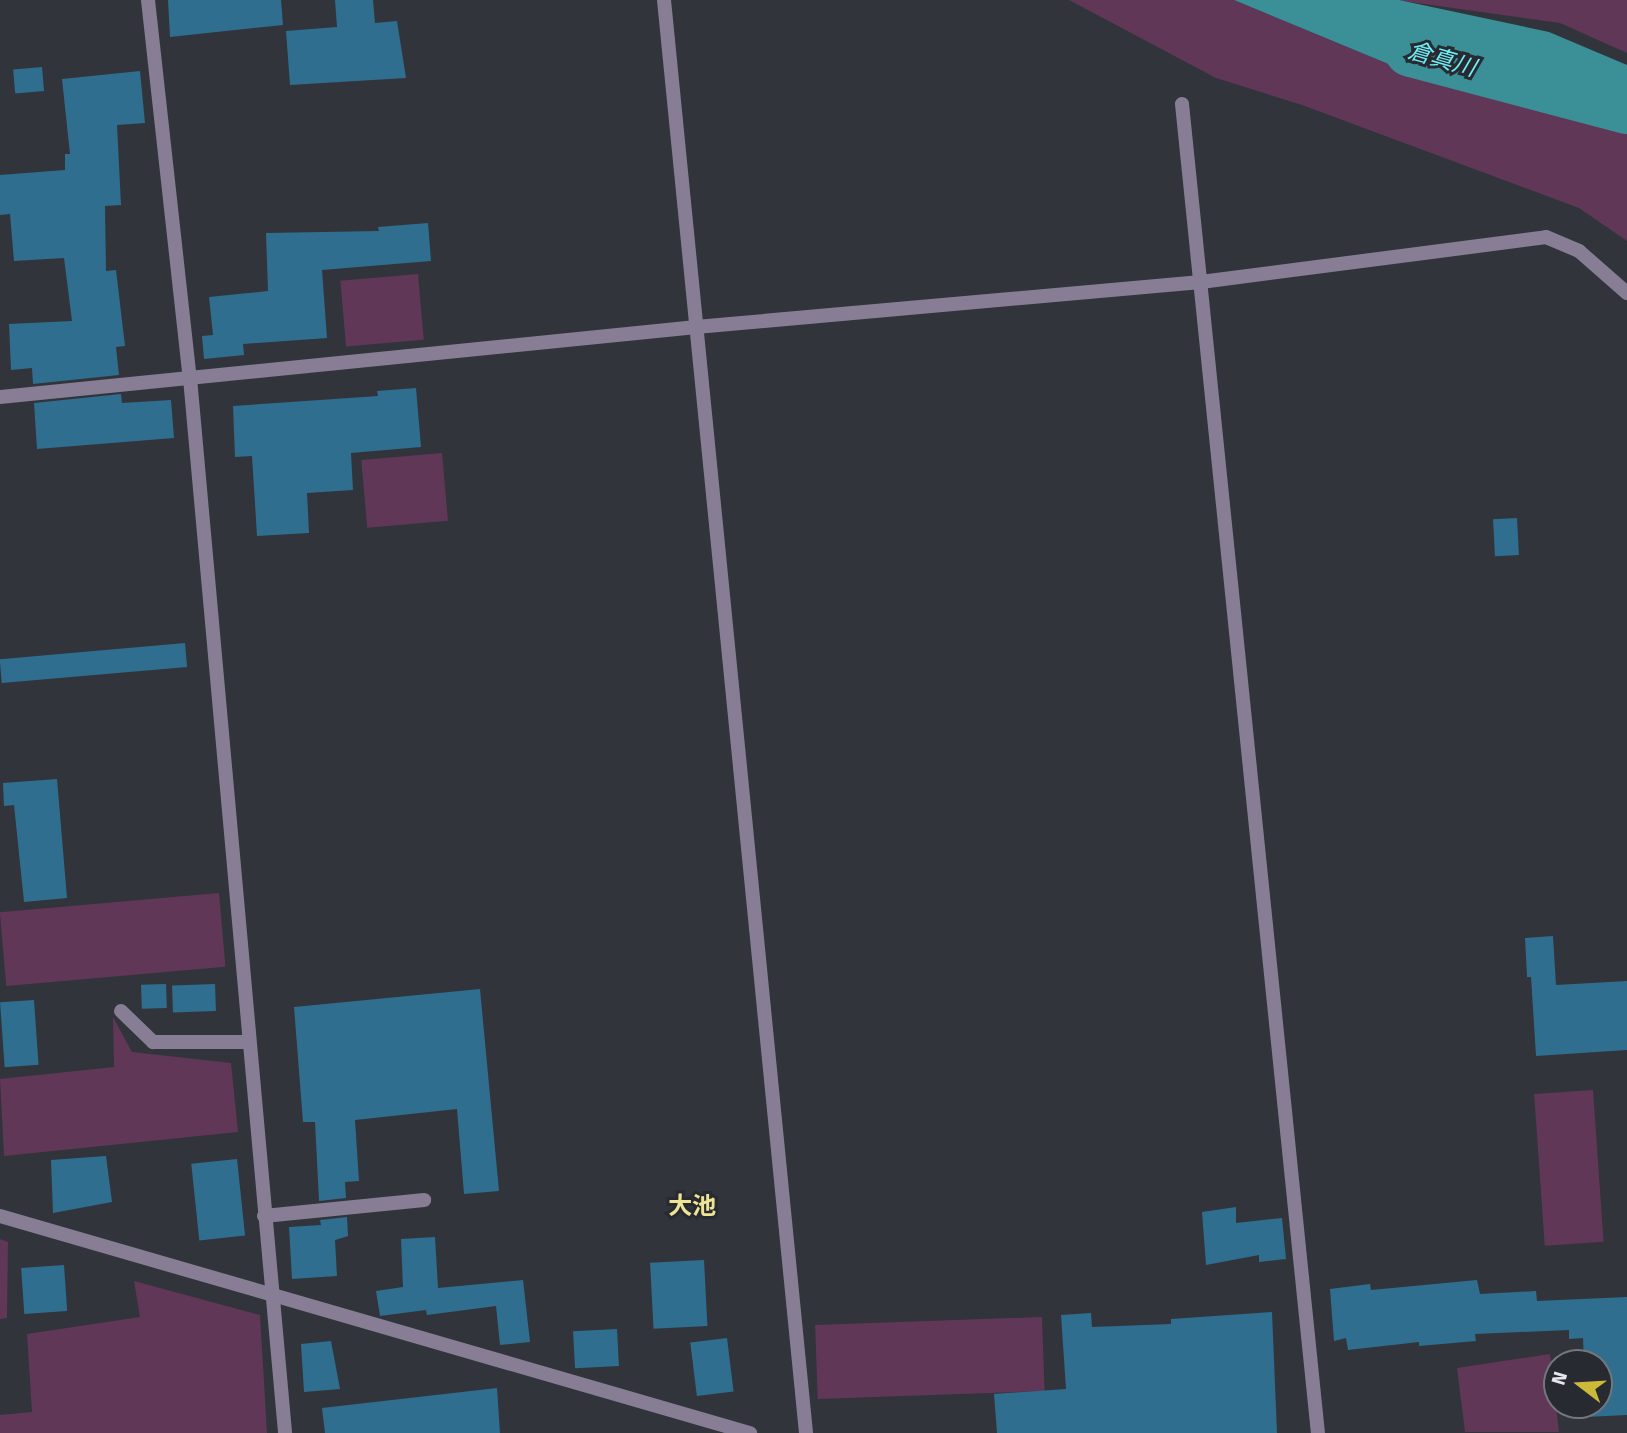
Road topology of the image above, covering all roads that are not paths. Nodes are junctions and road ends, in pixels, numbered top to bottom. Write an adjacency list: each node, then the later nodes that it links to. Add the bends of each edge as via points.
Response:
1 (148, 0): 7 (street)
2 (664, 0): 6 (street)
3 (1182, 104): 4 (street)
4 (1200, 282): 5 (street, via 1545,237 1579,251); 6 (street); 18 (street)
5 (1627, 293)
6 (696, 327): 7 (street); 17 (street)
7 (190, 378): 8 (street); 10 (street)
8 (0, 397)
9 (121, 1011): 10 (street, via 153,1042)
10 (249, 1042): 13 (street)
11 (424, 1200): 13 (street)
12 (0, 1216): 14 (street)
13 (264, 1216): 14 (street)
14 (271, 1295): 15 (street); 16 (street)
15 (285, 1433)
16 (750, 1433)
17 (806, 1433)
18 (1318, 1433)

